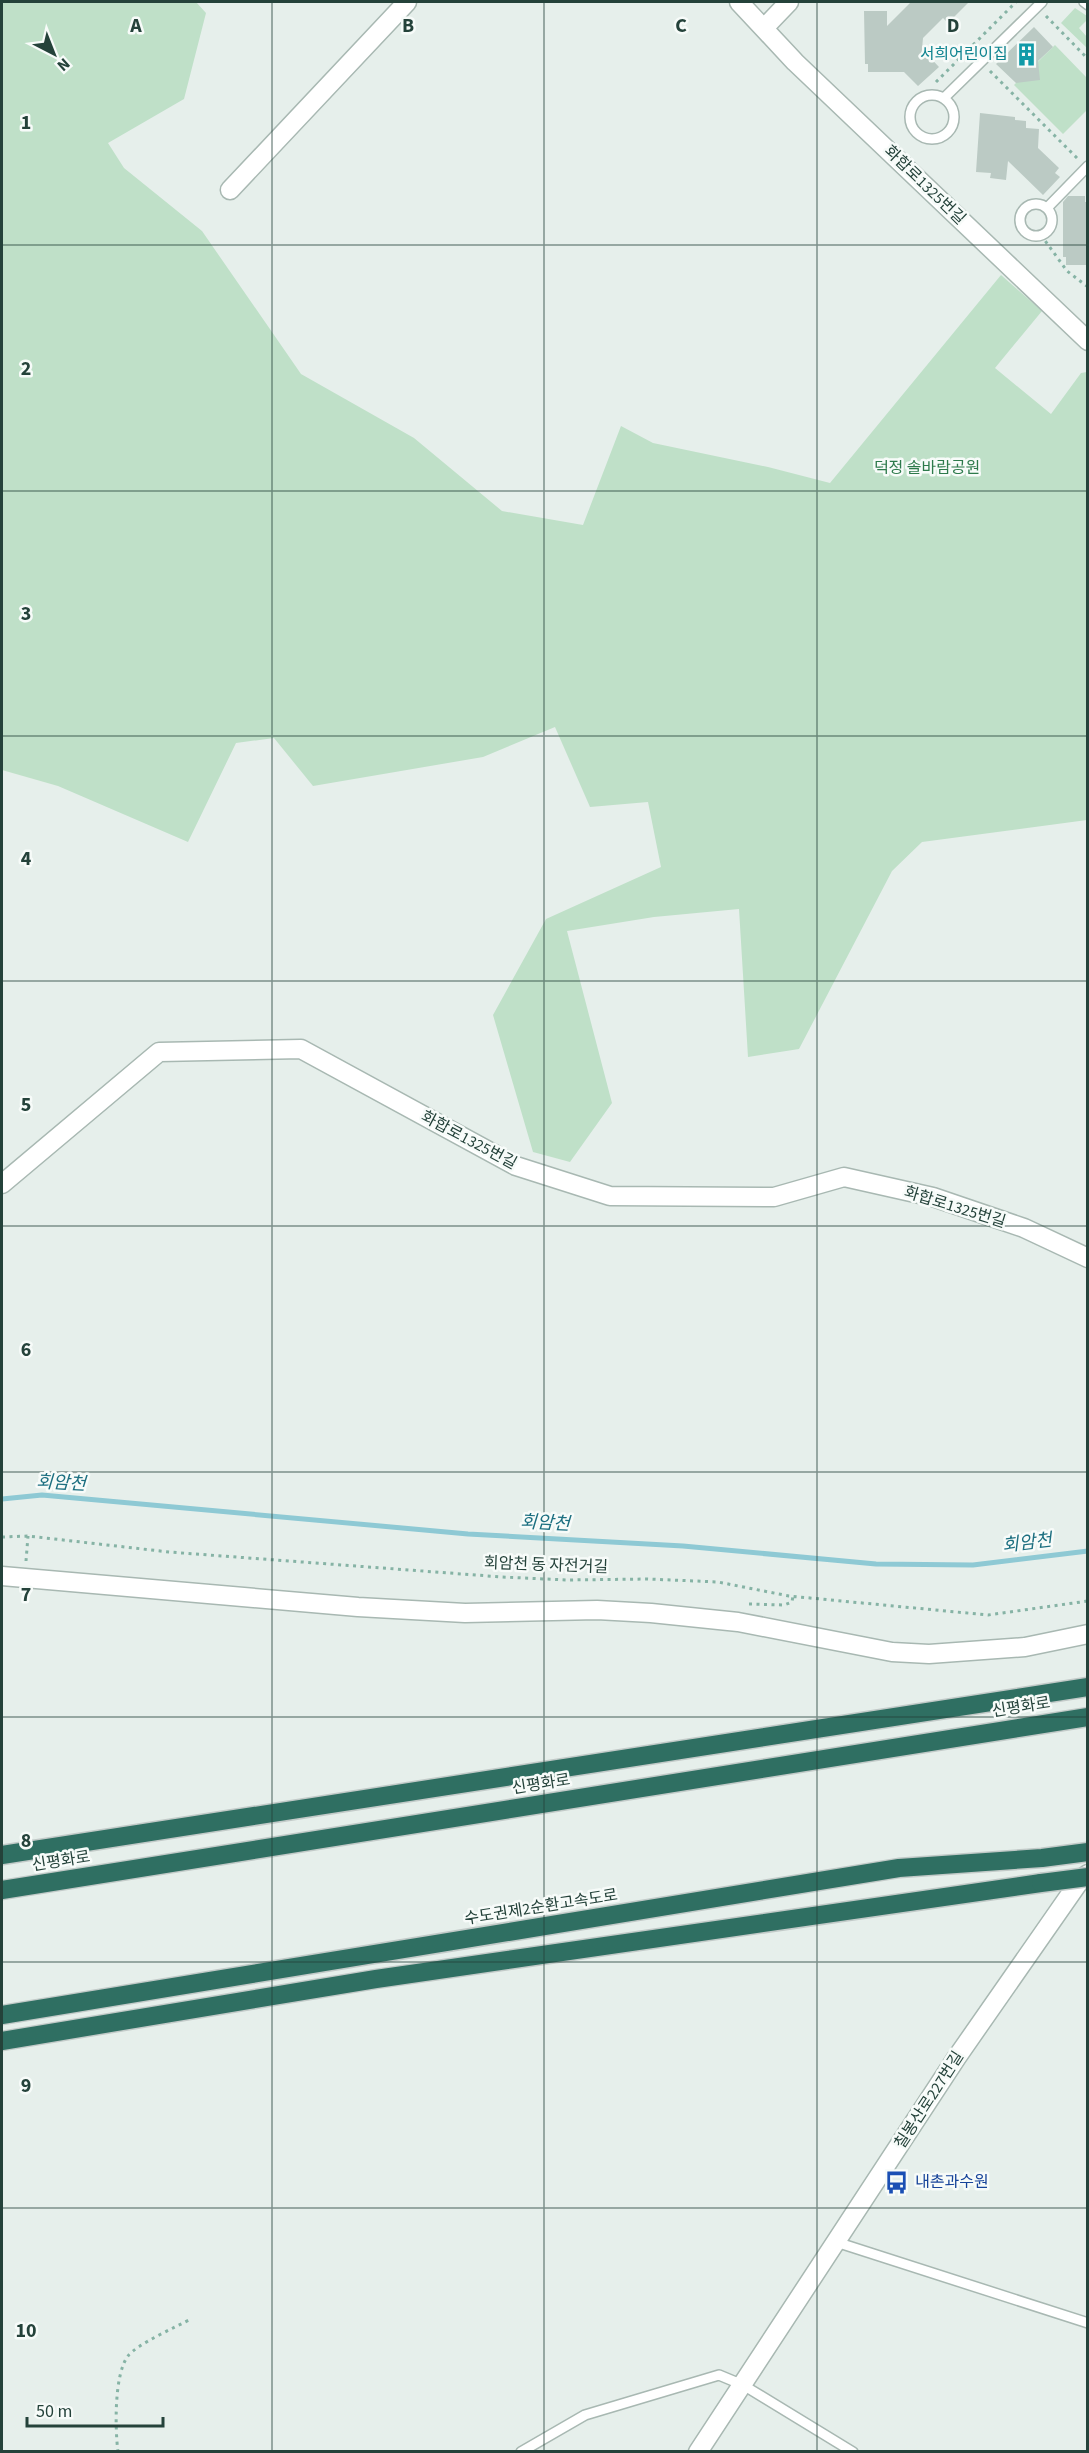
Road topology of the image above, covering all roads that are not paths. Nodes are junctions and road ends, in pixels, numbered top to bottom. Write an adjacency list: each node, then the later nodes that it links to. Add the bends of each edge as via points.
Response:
1 (407, 2): 10 (street)
2 (739, 2): 7 (street, 화합로1325번길)
3 (789, 2): 7 (street)
4 (1041, 2): 8 (lane)
5 (1084, 2): 6 (lane)
6 (1088, 5)
7 (765, 27): 12 (street, 화합로1325번길, via 795,62)
8 (944, 98): 8 (lane, via 931,94 913,105 909,118 921,136 935,139 948,131 954,118)
9 (1087, 166): 11 (lane)
10 (230, 190)
11 (1047, 208): 11 (lane, via 1051,214 1049,229 1035,236 1025,231 1022,211 1030,205)
12 (1088, 341)
13 (2, 1184): 14 (street, 화합로1325번길, via 159,1052 301,1049 516,1166 610,1196 774,1197 844,1177 933,1197 1024,1228)
14 (1088, 1258)
15 (2, 1576): 16 (street, via 370,1607 651,1613 738,1622 892,1652 929,1654 1006,1649)
16 (1088, 1634)
17 (1088, 1687): 20 (highway, 신평화로)
18 (1088, 1717): 22 (highway, 신평화로)
19 (1088, 1852): 23 (highway, 수도권제2순환고속도로, via 899,1868)
20 (2, 1855)
21 (1088, 1875): 24 (highway, bridge, via 376,1978); 25 (street, 칠봉산로227번길, via 1081,1879 957,2056)
22 (2, 1890)
23 (2, 2015)
24 (2, 2041)
25 (836, 2242): 26 (lane); 27 (street, 칠봉산로227번길)
26 (1088, 2323)
27 (743, 2385): 28 (lane, via 719,2375 708,2378 585,2415); 29 (street, 칠봉산로227번길); 30 (lane)
28 (521, 2451)
29 (698, 2451)
30 (853, 2451)

